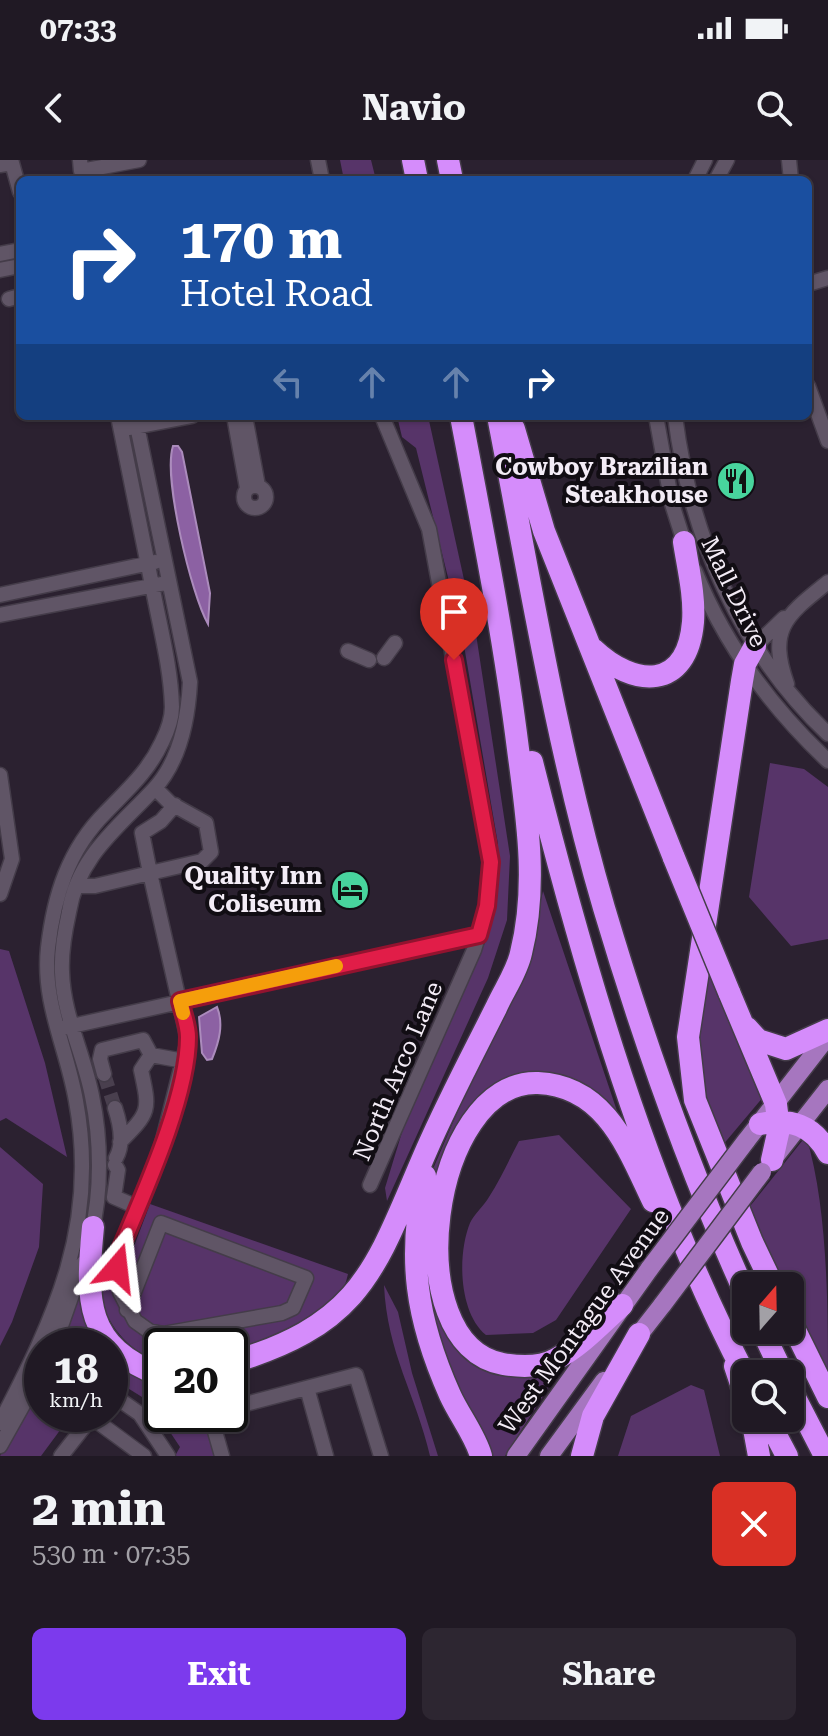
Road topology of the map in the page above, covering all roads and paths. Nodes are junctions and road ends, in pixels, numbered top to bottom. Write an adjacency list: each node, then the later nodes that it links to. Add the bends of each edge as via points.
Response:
1 (139, 160): 3 (street)
2 (0, 165): 4 (street, via 12,163)
3 (81, 173)
4 (17, 176)
5 (812, 397): 16 (street)
6 (235, 420): 7 (street, via 253,487)
7 (245, 420)
8 (384, 420): 40 (street, North Arco Lane, via 429,529 481,802 491,862)
9 (462, 420): 30 (highway)
10 (499, 420): 62 (highway, via 554,702 603,906 659,1082)
11 (511, 420): 27 (highway, via 544,531)
12 (657, 420): 17 (street, Mall Drive)
13 (676, 420): 29 (street, Mall Drive, via 684,473 707,550)
14 (136, 421): 15 (street); 18 (street)
15 (119, 423): 19 (street)
16 (828, 441)
17 (684, 542): 27 (highway, via 693,625 673,667 662,675 637,678 618,670); 29 (street, Mall Drive, via 715,615)
18 (163, 560): 19 (street); 20 (street)
19 (147, 564): 22 (street); 23 (street)
20 (168, 582): 22 (street); 35 (street, via 190,682 177,749)
21 (828, 582): 24 (street)
22 (152, 585): 25 (street); 44 (street, via 172,711 163,741 142,778 104,814 69,860 53,906 45,972)
23 (0, 595)
24 (789, 613): 29 (street); 31 (street, via 777,649)
25 (0, 615)
26 (395, 643): 28 (street, via 376,659)
27 (588, 644): 42 (highway, bridge)
28 (348, 651)
29 (750, 655): 31 (street, Mall Drive); 33 (street, Mall Drive, via 790,722); 63 (highway, via 688,1037 695,1100)
30 (507, 663): 50 (highway, via 530,846 531,905 520,957); 59 (highway, via 564,891)
31 (792, 695): 32 (street, Mall Drive)
32 (828, 734)
33 (828, 761)
34 (0, 775): 39 (street, via 12,850)
35 (155, 788): 36 (street); 38 (street, via 117,823)
36 (175, 805): 37 (street, via 142,833); 37 (street, via 206,823 211,852 202,861)
37 (150, 873): 38 (street); 41 (street)
38 (77, 886): 43 (street, via 69,908 62,972)
39 (0, 894)
40 (479, 935): 41 (street); 56 (street, North Arco Lane)
41 (180, 1001): 43 (street); 47 (street, via 187,1027)
42 (743, 1024): 45 (highway, via 758,1040 786,1049); 52 (highway)
43 (71, 1025): 44 (street); 58 (street, via 92,1095 97,1136)
44 (55, 1031): 80 (street, via 76,1099 82,1147 79,1216 69,1271 48,1329)
45 (828, 1033): 52 (main road)
46 (151, 1055): 47 (street); 48 (street, via 143,1040 102,1050); 54 (street, via 141,1070 149,1105 146,1117)
47 (184, 1061): 57 (street, via 160,1152)
48 (104, 1074)
49 (828, 1089): 52 (main road)
50 (448, 1107): 70 (highway, via 377,1260 344,1307 277,1349); 93 (highway, via 418,1209 417,1288 425,1336)
51 (115, 1108): 54 (street)
52 (772, 1123): 53 (highway, via 812,1130); 55 (highway); 64 (main road, West Montague Avenue, bridge, via 691,1214)
53 (828, 1153)
54 (119, 1159): 57 (street, via 114,1197)
55 (767, 1166): 68 (main road, West Montague Avenue, bridge)
56 (370, 1185)
57 (137, 1207): 60 (street)
58 (93, 1227): 66 (street); 73 (highway, via 88,1279 95,1320 115,1351)
59 (678, 1235): 64 (highway, via 653,1201 614,1124 585,1097 534,1083 501,1092 477,1111 455,1157 440,1220 440,1282 453,1329 471,1349 495,1363 533,1366 555,1360 581,1343); 67 (highway)
60 (117, 1257): 61 (street); 65 (street)
61 (143, 1268): 65 (street); 65 (street, via 161,1223 306,1278 293,1308 282,1313 163,1334 149,1331)
62 (737, 1272)
63 (766, 1272)
64 (622, 1305): 94 (main road, West Montague Avenue)
65 (127, 1310)
66 (61, 1328)
67 (722, 1331): 71 (highway); 72 (highway)
68 (639, 1334): 95 (main road, West Montague Avenue); 96 (highway, via 593,1416)
69 (802, 1344): 75 (highway)
70 (248, 1358)
71 (732, 1360)
72 (737, 1360)
73 (144, 1369)
74 (307, 1388): 76 (street); 91 (street); 92 (street, via 356,1375)
75 (828, 1397)
76 (248, 1403)
77 (24, 1406): 86 (street)
78 (128, 1406): 89 (street, via 140,1414)
79 (804, 1415): 99 (highway)
80 (0, 1423)
81 (79, 1432): 87 (street)
82 (113, 1432): 88 (street)
83 (215, 1432): 90 (street)
84 (755, 1432): 97 (highway)
85 (774, 1432): 98 (highway)
86 (0, 1446)
87 (61, 1456)
88 (144, 1456)
89 (168, 1456)
90 (222, 1456)
91 (326, 1456)
92 (381, 1456)
93 (481, 1456)
94 (516, 1456)
95 (549, 1456)
96 (582, 1456)
97 (759, 1456)
98 (787, 1456)
99 (825, 1456)

